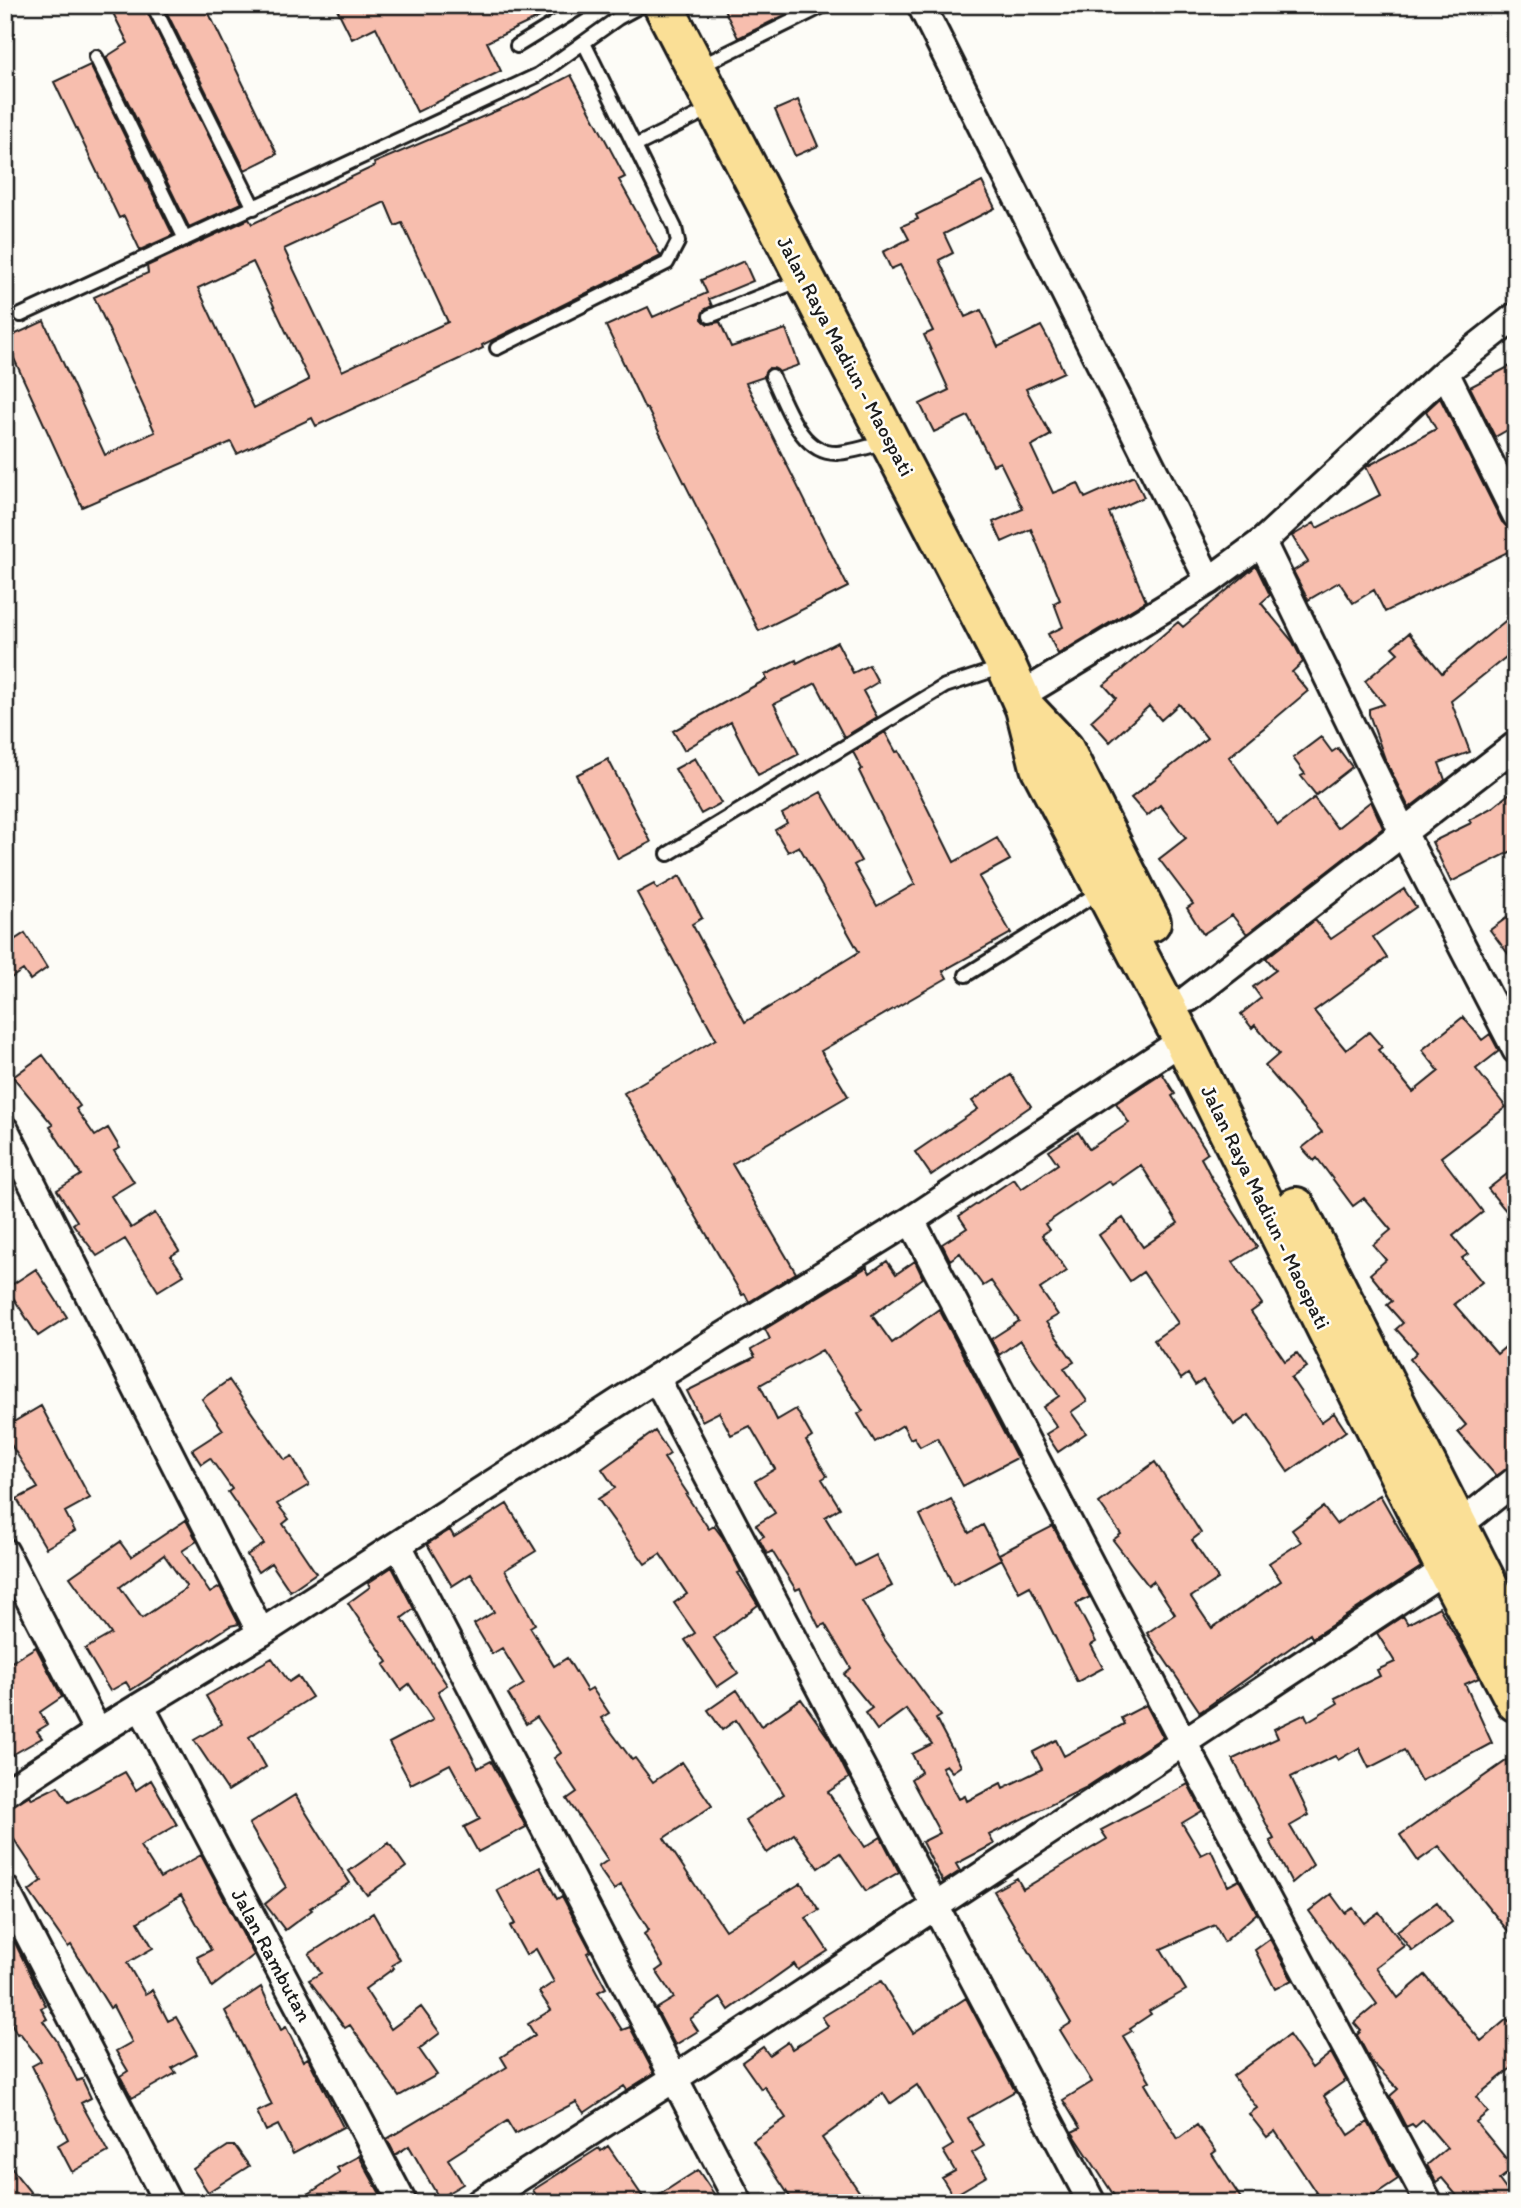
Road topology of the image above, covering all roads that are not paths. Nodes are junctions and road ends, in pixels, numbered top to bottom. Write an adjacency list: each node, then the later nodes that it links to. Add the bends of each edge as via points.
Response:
1 (153, 5): 13 (lane)
2 (584, 5): 8 (lane)
3 (642, 5): 7 (lane)
4 (663, 5): 10 (highway, Jalan Raya Madiun - Maospati)
5 (825, 5): 10 (lane)
6 (921, 5): 25 (street)
7 (584, 43): 12 (lane); 13 (lane, via 538,75)
8 (517, 46)
9 (96, 57): 14 (lane)
10 (696, 69): 11 (highway, Jalan Raya Madiun - Maospati)
11 (716, 106): 12 (lane); 15 (highway, Jalan Raya Madiun - Maospati)
12 (635, 146): 19 (lane, via 675,228 675,253 667,263)
13 (254, 208): 14 (lane)
14 (185, 239): 16 (lane)
15 (805, 279): 17 (lane); 22 (highway, Jalan Raya Madiun - Maospati)
16 (21, 315)
17 (710, 316)
18 (1516, 316): 20 (street)
19 (497, 348)
20 (1445, 372): 23 (street); 24 (street)
21 (772, 376): 22 (lane, via 801,432 819,451 837,453)
22 (891, 441): 26 (highway, Jalan Raya Madiun - Maospati)
23 (1516, 515)
24 (1262, 542): 25 (street); 28 (street)
25 (1209, 581): 26 (street)
26 (1017, 690): 29 (lane, via 945,686); 30 (highway, Jalan Raya Madiun - Maospati, via 1040,767)
27 (1516, 745): 28 (street)
28 (1404, 834): 32 (street); 34 (street)
29 (668, 854)
30 (1117, 884): 31 (lane, via 1070,907); 32 (highway, Jalan Raya Madiun - Maospati); 33 (highway, Jalan Raya Madiun - Maospati)
31 (965, 975)
32 (1189, 998): 37 (highway, Jalan Raya Madiun - Maospati)
33 (1183, 1040): 36 (street); 37 (highway, Jalan Raya Madiun - Maospati)
34 (1516, 1050)
35 (5, 1130): 44 (street)
36 (911, 1220): 38 (street); 49 (street)
37 (1361, 1366): 40 (highway, Jalan Raya Madiun - Maospati); 43 (highway, Jalan Raya Madiun - Maospati)
38 (656, 1378): 41 (street); 52 (street)
39 (1516, 1480): 40 (street)
40 (1458, 1526): 45 (highway, Jalan Raya Madiun - Maospati)
41 (398, 1545): 44 (street); 53 (street)
42 (5, 1552): 48 (street)
43 (1446, 1569): 46 (highway, Jalan Raya Madiun - Maospati); 49 (street)
44 (261, 1633): 47 (street)
45 (1516, 1640)
46 (1516, 1702)
47 (141, 1707): 48 (street); 55 (street, Jalan Rambutan)
48 (98, 1732): 50 (street)
49 (1182, 1740): 52 (street); 59 (street)
50 (5, 1793)
51 (5, 1889): 54 (street)
52 (935, 1904): 53 (street); 58 (street)
53 (675, 2078): 56 (street); 57 (street)
54 (168, 2203)
55 (403, 2203)
56 (479, 2203)
57 (739, 2203)
58 (1092, 2203)
59 (1429, 2203)

